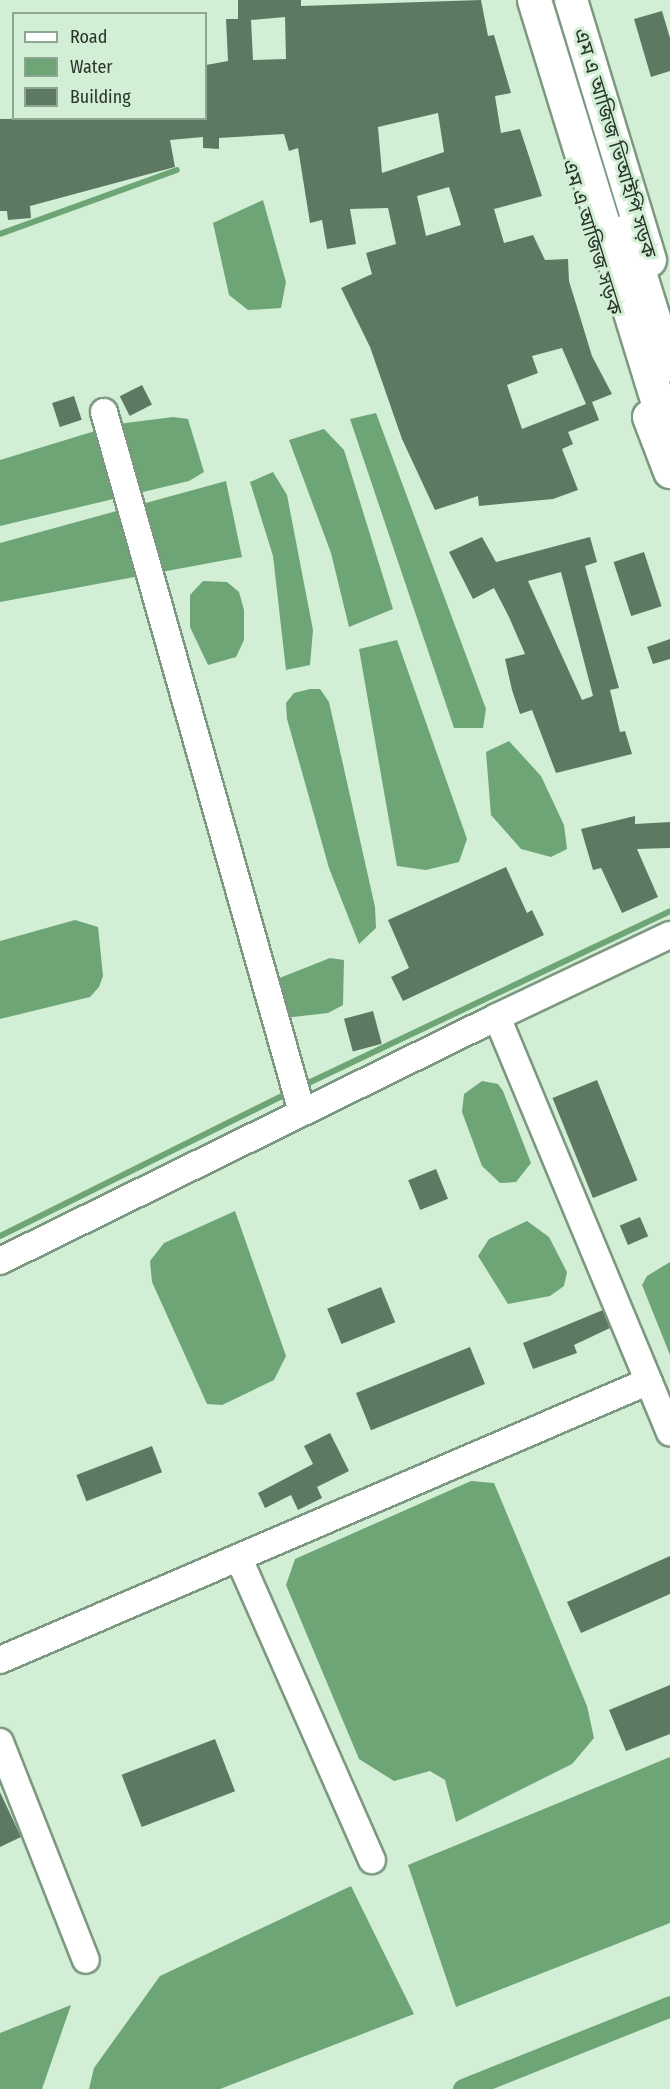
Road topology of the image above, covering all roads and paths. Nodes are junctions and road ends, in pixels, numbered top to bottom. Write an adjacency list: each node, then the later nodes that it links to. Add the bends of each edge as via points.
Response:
1 (522, 0): 9 (main road, এম এ আজিজ সড়ক, via 618,321)
2 (534, 0): 8 (highway)
3 (555, 0): 6 (highway)
4 (571, 0): 5 (main road, এম এ আজিজ ভিআইপি সড়ক)
5 (670, 320)
6 (670, 373)
7 (104, 412): 12 (street)
8 (670, 441)
9 (670, 472)
10 (670, 935): 11 (street)
11 (497, 1017): 12 (street); 14 (street)
12 (302, 1112): 13 (street)
13 (0, 1261)
14 (649, 1381): 15 (street); 16 (street)
15 (670, 1432)
16 (240, 1562): 17 (street); 19 (street)
17 (0, 1660)
18 (0, 1742): 20 (street)
19 (372, 1860)
20 (86, 1960)

